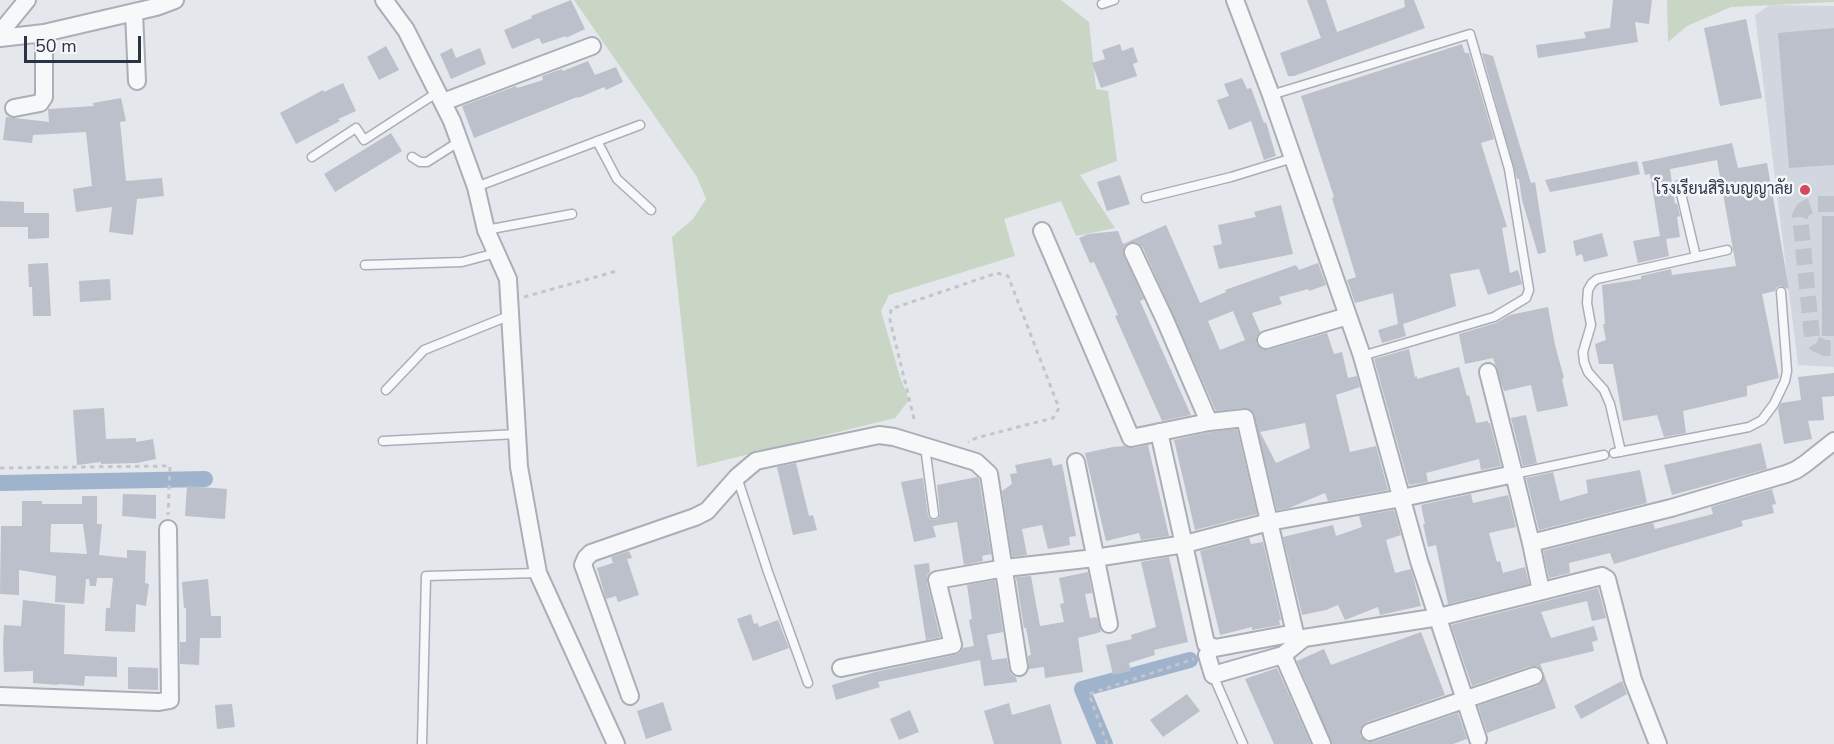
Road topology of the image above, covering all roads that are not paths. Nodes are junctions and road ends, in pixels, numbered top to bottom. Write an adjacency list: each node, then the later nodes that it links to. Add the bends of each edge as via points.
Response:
1 (27, 0): 8 (street)
2 (175, 0): 7 (street)
3 (384, 0): 14 (street, via 406,30)
4 (1114, 0): 6 (lane)
5 (1235, 0): 13 (street)
6 (1102, 4)
7 (134, 12): 9 (street); 12 (street)
8 (0, 33)
9 (44, 33): 10 (street); 15 (street, via 45,98)
10 (0, 38)
11 (592, 46): 14 (street)
12 (137, 81)
13 (1271, 96): 21 (street); 38 (lane, via 1470,34 1509,169 1529,290 1526,298 1494,317)
14 (441, 97): 17 (street); 19 (lane, via 364,140 356,128)
15 (14, 108)
16 (640, 124): 18 (lane)
17 (461, 140): 20 (lane, via 427,162); 23 (street)
18 (597, 141): 23 (lane); 25 (lane, via 617,179)
19 (312, 157)
20 (412, 157)
21 (1293, 158): 24 (lane); 36 (street)
22 (1679, 184): 32 (lane)
23 (476, 188): 27 (street)
24 (1146, 198)
25 (651, 210)
26 (572, 214): 27 (lane)
27 (486, 230): 31 (street)
28 (1042, 231): 42 (street, via 1131,438)
29 (1727, 250): 32 (lane)
30 (1133, 252): 41 (street)
31 (496, 253): 33 (lane, via 462,262); 35 (street, via 508,279)
32 (1696, 257): 34 (lane, via 1597,279 1588,290 1591,325 1584,362 1610,404 1618,452 1749,427 1762,420 1785,381)
33 (365, 265)
34 (1781, 292)
35 (511, 308): 40 (lane, via 424,350); 43 (street)
36 (1348, 316): 37 (street); 38 (street)
37 (1266, 340)
38 (1362, 356): 51 (street)
39 (1488, 372): 49 (street)
40 (386, 390)
41 (1209, 422): 42 (street); 54 (street, via 1245,418)
42 (1159, 432): 56 (street)
43 (517, 434): 44 (lane); 59 (street)
44 (383, 441)
45 (1834, 441): 55 (street, via 1786,474)
46 (925, 446): 50 (street, via 879,435 864,437 756,461); 52 (lane); 58 (street, via 976,462 989,474)
47 (1604, 455): 49 (lane)
48 (1076, 462): 57 (street)
49 (1514, 474): 51 (street); 55 (street)
50 (737, 477): 70 (lane); 72 (street, via 707,511 586,558 583,566)
51 (1402, 498): 54 (street); 61 (street)
52 (933, 514)
53 (168, 521): 71 (street, via 169,701)
54 (1269, 522): 56 (street); 63 (street)
55 (1532, 543): 60 (street)
56 (1185, 544): 57 (street); 63 (street, via 1206,644 1215,648)
57 (1095, 558): 58 (street); 62 (street)
58 (1005, 568): 66 (street); 67 (street, via 937,580 953,645)
59 (538, 573): 76 (lane, via 426,576); 77 (street)
60 (1540, 591): 61 (street); 80 (street, via 1596,576 1607,579 1633,680)
61 (1438, 617): 63 (street); 73 (street)
62 (1109, 624)
63 (1296, 638): 65 (street)
64 (1207, 655): 68 (street)
65 (1283, 655): 68 (street); 79 (street)
66 (1019, 667)
67 (841, 669)
68 (1213, 675): 78 (lane)
69 (1534, 676): 73 (street)
70 (808, 683)
71 (0, 696)
72 (630, 696)
73 (1465, 700): 74 (street); 75 (street)
74 (1370, 732)
75 (1478, 740)
76 (422, 744)
77 (616, 744)
78 (1243, 744)
79 (1322, 744)
80 (1658, 744)

